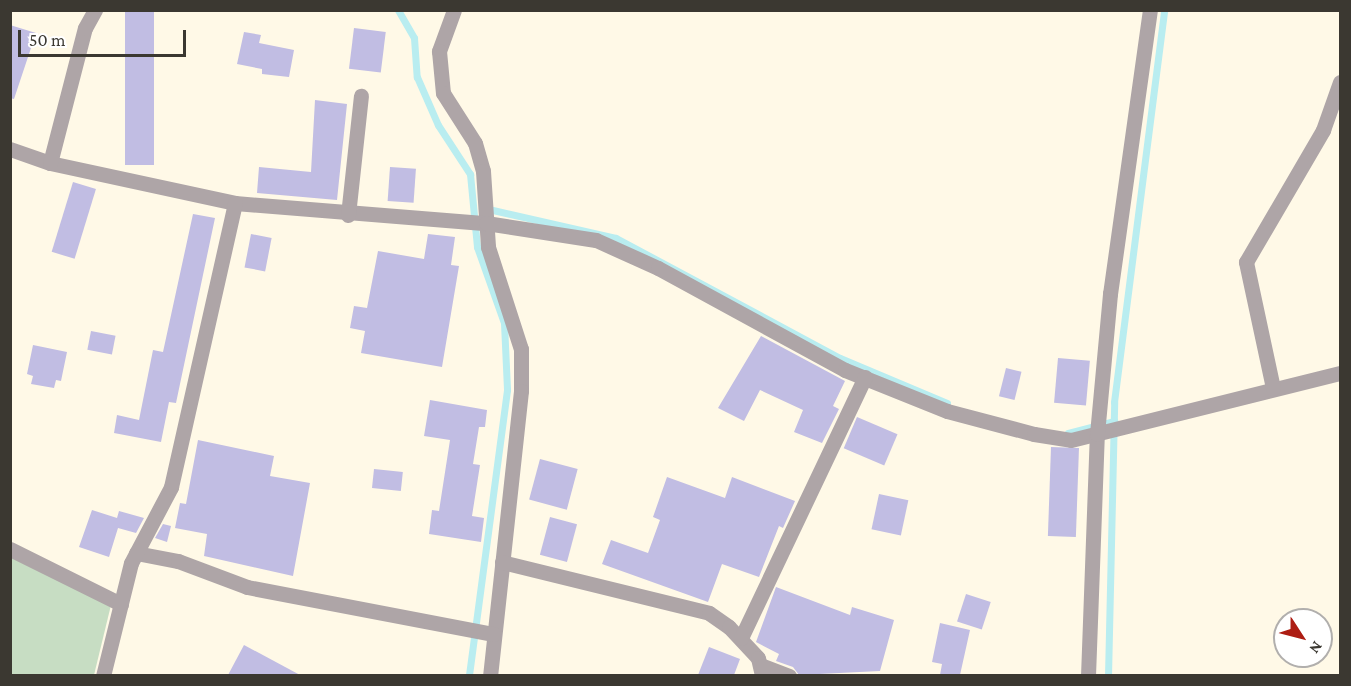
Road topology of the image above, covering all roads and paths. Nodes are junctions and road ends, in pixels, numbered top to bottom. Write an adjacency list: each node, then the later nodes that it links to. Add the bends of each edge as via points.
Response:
1 (95, 10): 7 (street, via 85,28)
2 (454, 10): 10 (street, via 439,51 443,93 475,143 483,171)
3 (1150, 10): 14 (street, via 1110,294)
4 (1341, 82): 13 (street, via 1323,130 1246,262)
5 (361, 96): 9 (street)
6 (10, 149): 7 (street)
7 (50, 163): 8 (street)
8 (235, 203): 9 (street); 16 (street, via 171,487)
9 (348, 215): 10 (street, via 366,211)
10 (486, 223): 12 (street, via 596,240 625,251); 17 (street, via 495,273 521,349)
11 (1341, 373): 13 (street)
12 (865, 377): 14 (street, via 947,411 1034,434 1071,440); 20 (street)
13 (1273, 388): 14 (street)
14 (1097, 434): 25 (street)
15 (10, 549): 18 (street)
16 (136, 552): 18 (street); 19 (street, via 178,561 247,587)
17 (502, 562): 19 (street); 20 (street, via 709,613)
18 (121, 604): 22 (street)
19 (494, 634): 23 (street)
20 (741, 638): 21 (street)
21 (762, 671): 24 (street)
22 (103, 675)
23 (490, 675)
24 (789, 675)
25 (1088, 675)

